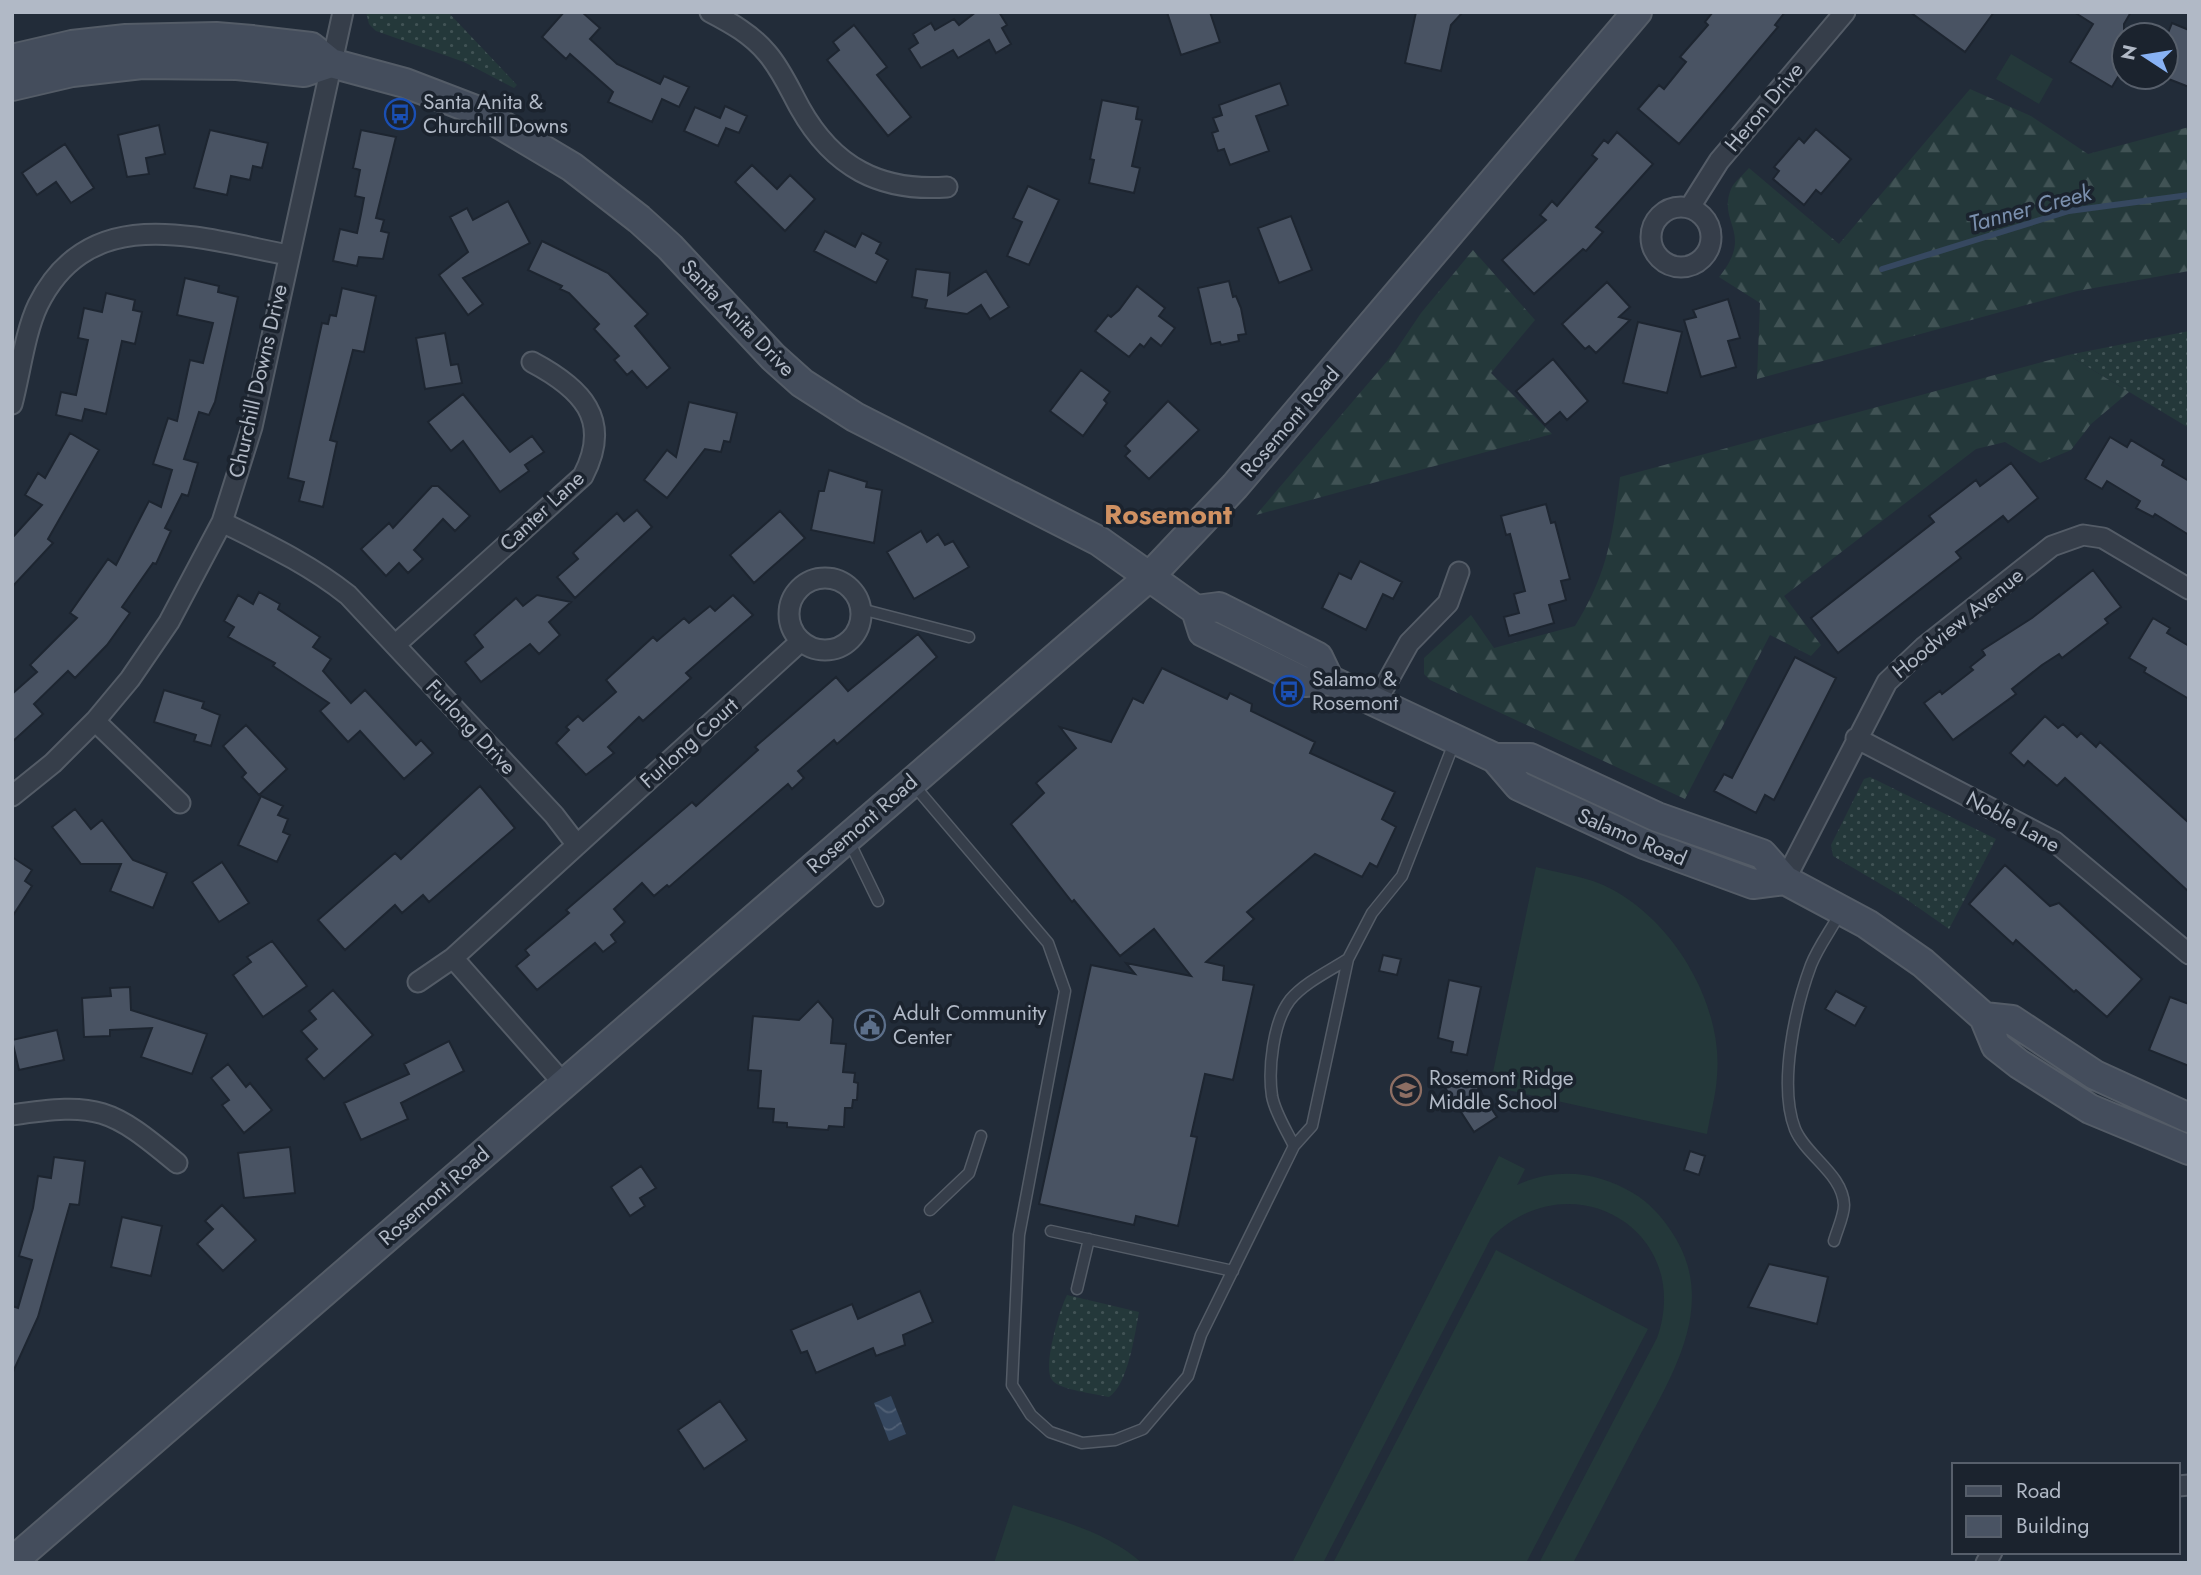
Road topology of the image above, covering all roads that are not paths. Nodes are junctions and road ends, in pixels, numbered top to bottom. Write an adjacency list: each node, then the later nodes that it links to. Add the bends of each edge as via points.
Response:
1 (343, 12): 6 (street, Churchill Downs Drive)
2 (710, 12): 8 (street, via 736,25 768,54 812,129 847,164 897,185)
3 (1637, 12): 15 (main road, Rosemont Road, via 1242,478)
4 (1845, 12): 9 (street, Heron Drive, via 1719,161)
5 (12, 59): 6 (main road, Santa Anita Drive, via 127,38 216,37 311,47)
6 (331, 63): 7 (main road, Santa Anita Drive, via 304,72 237,65 142,64 72,72); 10 (street, Churchill Downs Drive); 15 (main road, Santa Anita Drive, via 405,83 478,111 572,167 657,234 802,383 855,417 1072,525)
7 (12, 86)
8 (947, 187)
9 (1690, 207)
10 (288, 256): 12 (street, via 156,232 96,246 56,278 37,306); 13 (street, Churchill Downs Drive, via 252,427)
11 (532, 362): 20 (street, Canter Lane, via 563,379 584,400 596,445 591,462 583,476)
12 (12, 404)
13 (222, 522): 20 (street, Furlong Drive, via 316,570 348,595); 22 (street, Churchill Downs Drive, via 169,622)
14 (1459, 572): 21 (street, via 1447,603 1409,643)
15 (1149, 577): 21 (main road, Salamo Road, via 1196,610 1203,632 1305,682 1329,680); 25 (main road, Rosemont Road)
16 (2189, 589): 23 (street, Hoodview Avenue, via 2103,538 2083,535 2061,541 1895,672)
17 (861, 609): 18 (lane); 19 (street, via 859,626 846,644 816,650); 19 (street, via 849,586 835,579 814,578 794,594 789,607 793,631)
18 (968, 637)
19 (801, 641): 29 (street, Furlong Court)
20 (395, 645): 29 (street, Furlong Drive)
21 (1376, 702): 24 (main road, Salamo Road)
22 (95, 721): 26 (street, Churchill Downs Drive); 27 (street)
23 (1856, 738): 30 (street, Hoodview Avenue); 33 (street, Noble Lane, via 2055,842)
24 (1456, 740): 30 (main road, Salamo Road, via 1495,758 1530,758 1657,817 1762,854); 35 (lane, via 1402,876 1372,914)
25 (912, 782): 28 (main road, Rosemont Road); 49 (lane, via 1048,943 1065,992 1019,1235 1012,1385 1031,1415 1052,1434 1082,1443 1115,1440 1143,1429 1188,1376 1201,1335)
26 (12, 796)
27 (180, 803)
28 (847, 837): 31 (lane); 38 (main road, Rosemont Road)
29 (577, 845): 34 (street)
30 (1785, 880): 32 (main road, Salamo Road)
31 (878, 901)
32 (1842, 909): 37 (main road, Salamo Road, via 1914,956); 48 (lane, via 1812,963 1795,1018 1789,1086 1794,1126 1804,1148 1841,1191 1844,1206)
33 (2189, 954)
34 (453, 958): 36 (street); 38 (street)
35 (1348, 958): 42 (lane, via 1312,1126); 42 (lane, via 1299,991 1279,1022 1270,1076 1273,1098)
36 (418, 982)
37 (1984, 1017): 40 (main road, Salamo Road, via 2012,1020 2095,1075); 43 (main road, Salamo Road, via 1996,1046 2040,1078 2099,1113)
38 (564, 1084): 51 (main road, Rosemont Road)
39 (12, 1115): 44 (street, via 93,1109 136,1129)
40 (2189, 1118)
41 (981, 1136): 45 (lane, via 969,1173)
42 (1294, 1146): 49 (lane)
43 (2189, 1150)
44 (177, 1163)
45 (930, 1210)
46 (1051, 1231): 47 (lane)
47 (1089, 1239): 49 (lane); 50 (lane)
48 (1834, 1241)
49 (1233, 1272)
50 (1077, 1289)
51 (12, 1562)

